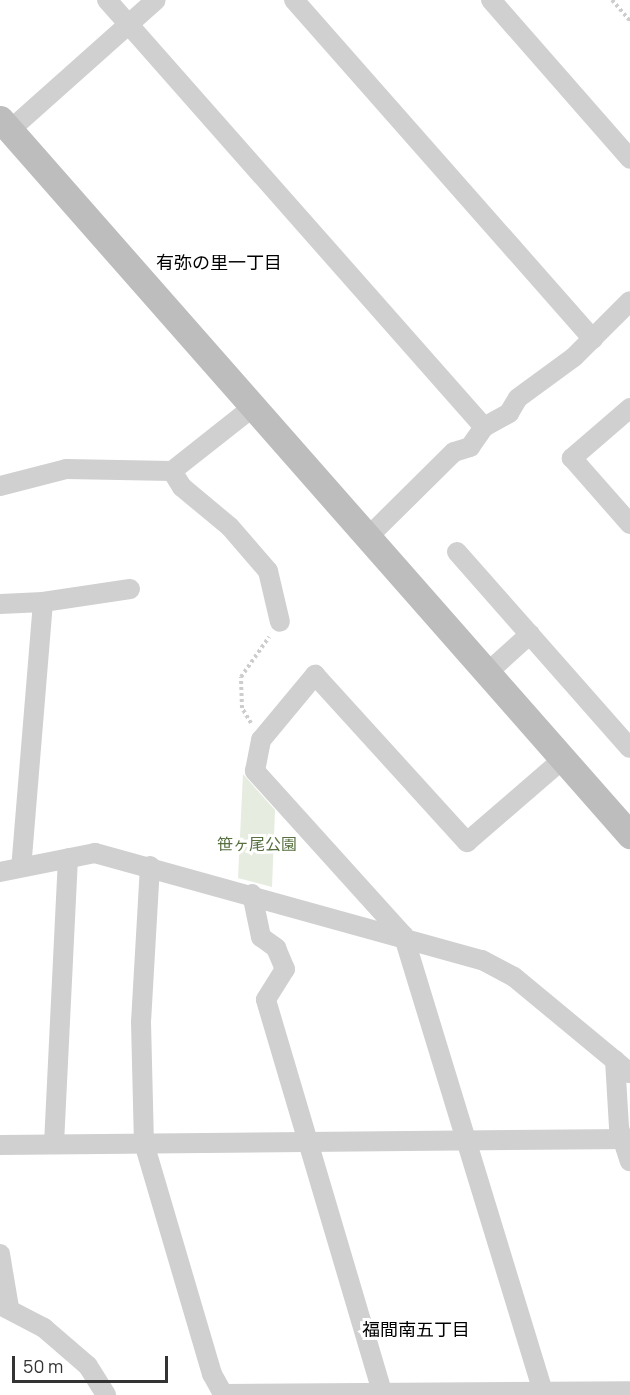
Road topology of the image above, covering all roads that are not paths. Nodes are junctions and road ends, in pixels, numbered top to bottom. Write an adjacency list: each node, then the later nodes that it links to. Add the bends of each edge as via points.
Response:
1 (107, 0): 5 (street)
2 (156, 0): 5 (street)
3 (294, 0): 9 (street)
4 (490, 0): 7 (street)
5 (128, 24): 6 (street); 12 (street)
6 (5, 125): 10 (street)
7 (630, 159)
8 (630, 301): 9 (street)
9 (593, 339): 12 (street, via 518,398 509,413)
10 (253, 407): 13 (street); 16 (street)
11 (630, 408): 15 (street, via 572,458)
12 (484, 427): 16 (street, via 470,447 454,452)
13 (172, 471): 14 (street, via 66,469); 21 (street, via 182,487 230,527 268,571)
14 (0, 486)
15 (630, 524)
16 (368, 537): 23 (street)
17 (456, 552): 22 (street)
18 (130, 589): 19 (street)
19 (43, 602): 20 (street); 29 (street)
20 (0, 604)
21 (280, 622)
22 (530, 634): 23 (street); 24 (street)
23 (487, 673): 25 (street)
24 (630, 748)
25 (563, 759): 26 (street); 32 (street, via 467,842 315,675 261,740 255,771)
26 (630, 836)
27 (68, 858): 28 (street, via 95,853); 29 (street); 39 (street)
28 (150, 866): 31 (street); 37 (street, via 141,1022)
29 (21, 867): 30 (street)
30 (0, 872)
31 (252, 894): 32 (street); 38 (street, via 261,937 276,948 285,969 266,1000)
32 (403, 935): 33 (street, via 514,977); 36 (street)
33 (615, 1060): 34 (street); 35 (street)
34 (630, 1073)
35 (626, 1139): 36 (street); 41 (street)
36 (466, 1140): 38 (street); 45 (street)
37 (144, 1143): 38 (street); 39 (street); 46 (street, via 212,1374 223,1394)
38 (307, 1143): 46 (street)
39 (54, 1144): 40 (street)
40 (0, 1145)
41 (630, 1161)
42 (0, 1254): 43 (street)
43 (5, 1307): 47 (street, via 44,1328 88,1366)
44 (630, 1391): 45 (street)
45 (543, 1393): 46 (street)
46 (383, 1394)
47 (106, 1395)

